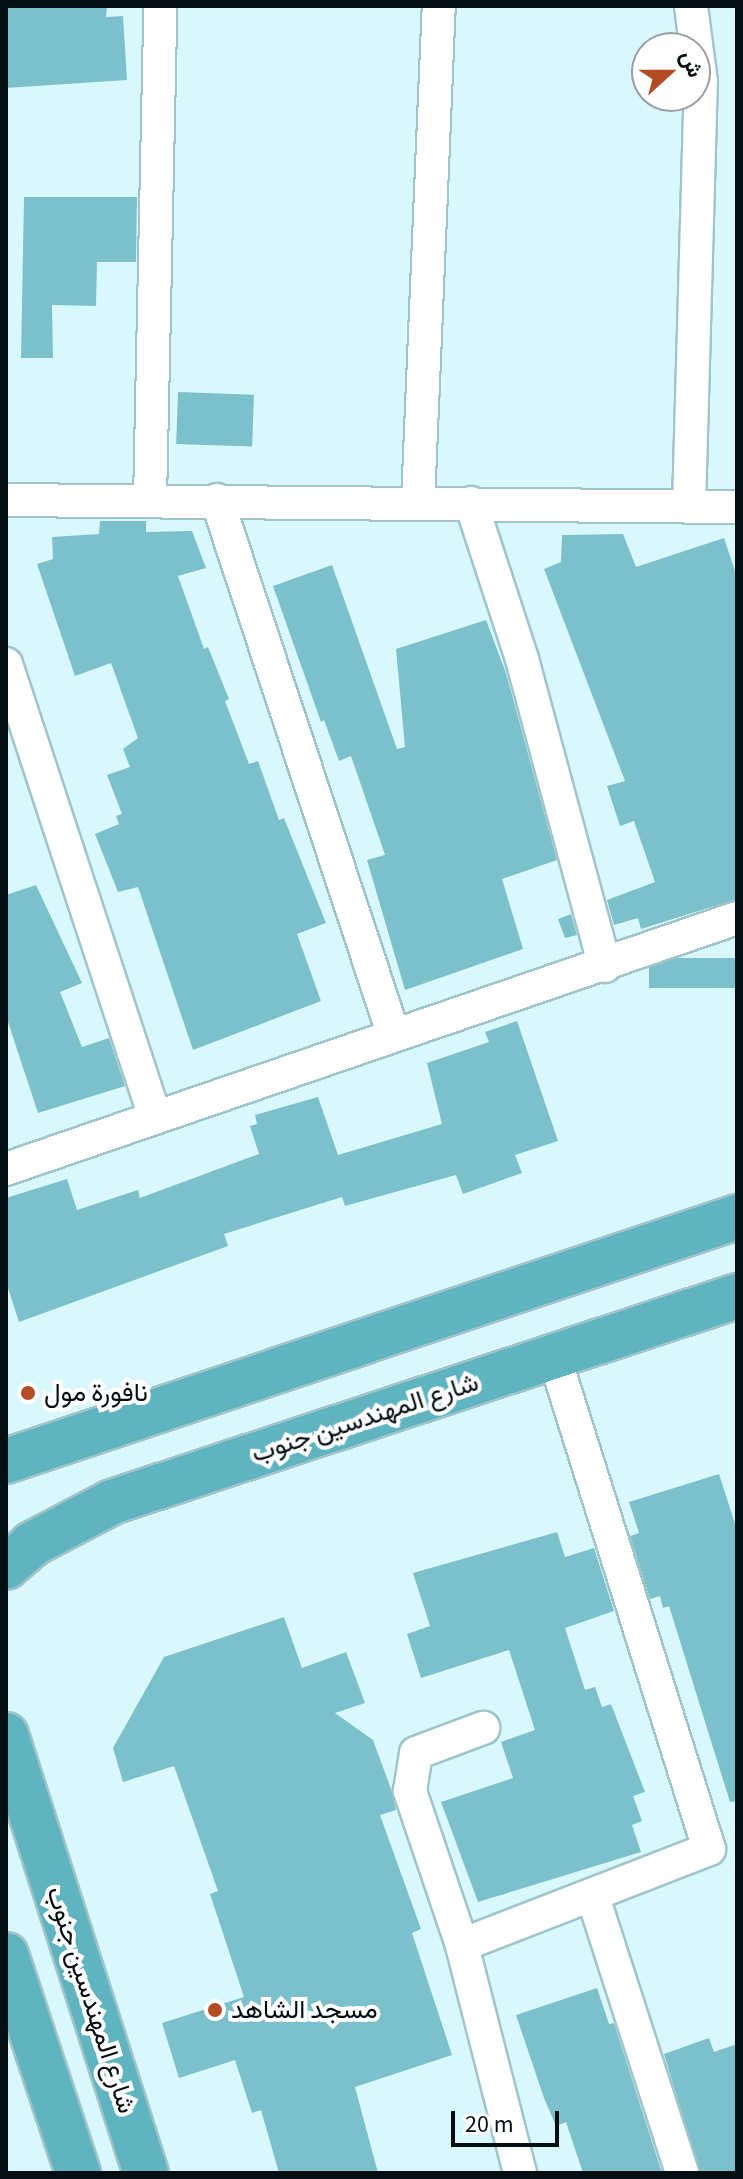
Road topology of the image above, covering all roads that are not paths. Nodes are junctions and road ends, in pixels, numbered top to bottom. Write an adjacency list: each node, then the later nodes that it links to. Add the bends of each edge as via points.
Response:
1 (160, 6): 6 (street)
2 (439, 6): 7 (street)
3 (691, 6): 9 (street, via 701,82)
4 (6, 500): 6 (street)
5 (217, 500): 6 (street); 7 (street); 14 (street)
6 (150, 501)
7 (418, 502): 8 (street)
8 (471, 503): 9 (street); 13 (street, via 522,659)
9 (689, 506): 10 (street)
10 (737, 507)
11 (6, 664): 15 (street)
12 (737, 918): 13 (street)
13 (605, 966): 14 (street)
14 (393, 1033): 15 (street)
15 (155, 1117): 16 (street)
16 (6, 1169)
17 (737, 1217): 20 (highway)
18 (737, 1296): 19 (highway, شارع المهندسين جنوب)
19 (554, 1356): 21 (highway, شارع المهندسين جنوب, via 112,1502 32,1544); 24 (street, via 709,1849)
20 (6, 1461)
21 (6, 1567)
22 (483, 1728): 25 (street, via 416,1753 410,1791)
23 (6, 1735): 28 (highway, شارع المهندسين جنوب)
24 (593, 1897): 25 (street); 30 (street)
25 (462, 1945): 29 (street)
26 (6, 1955): 27 (highway)
27 (78, 2173)
28 (146, 2173)
29 (520, 2173)
30 (682, 2173)

